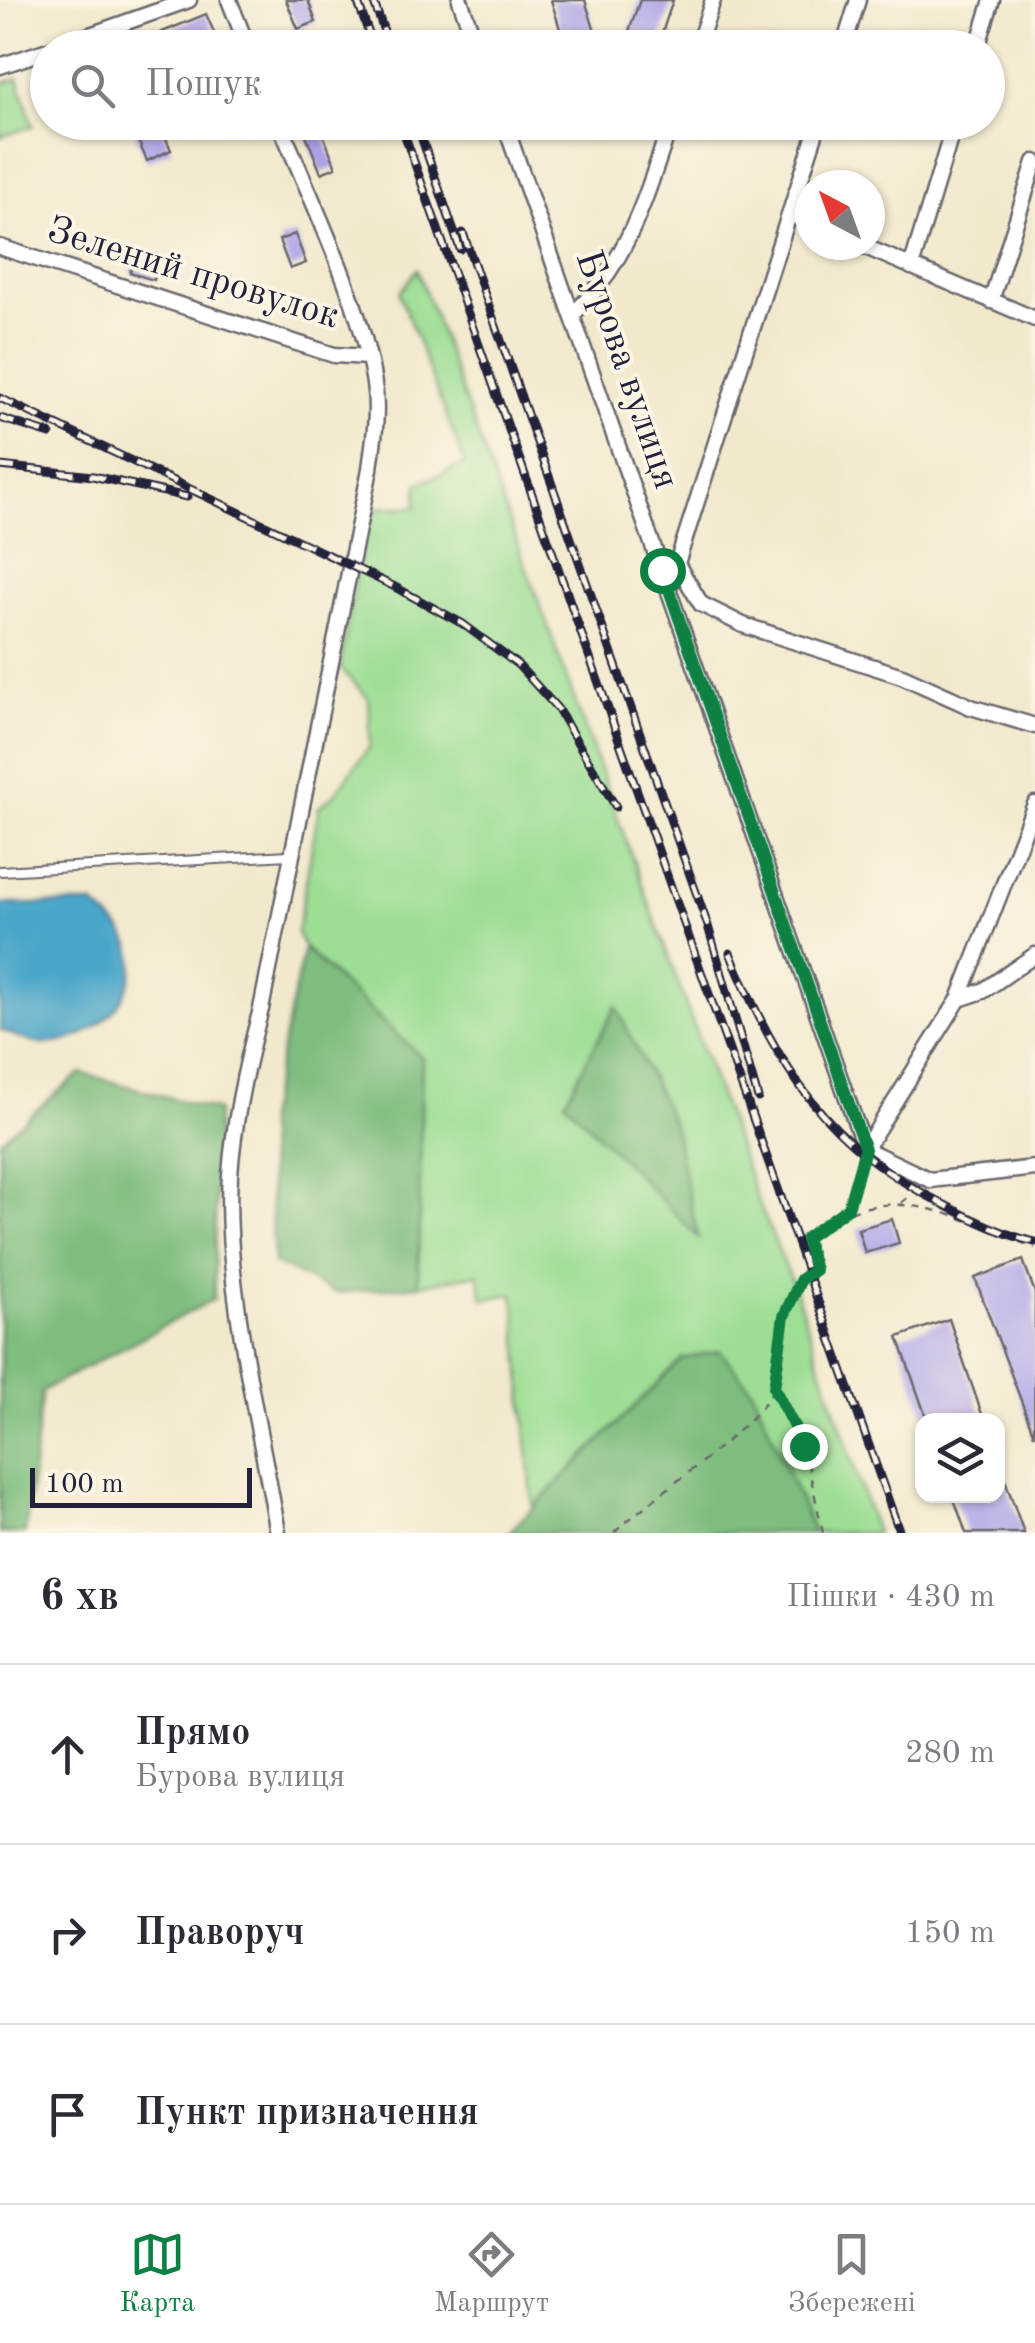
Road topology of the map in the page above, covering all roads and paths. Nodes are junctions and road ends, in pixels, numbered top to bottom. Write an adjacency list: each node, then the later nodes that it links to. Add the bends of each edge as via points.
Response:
1 (188, 0): 8 (street)
2 (228, 0): 9 (street)
3 (460, 0): 7 (street)
4 (713, 0): 11 (street)
5 (858, 0): 12 (street)
6 (992, 0): 13 (street)
7 (470, 28): 10 (path)
8 (102, 30)
9 (240, 30)
10 (465, 30)
11 (703, 30)
12 (849, 30)
13 (983, 30)
14 (30, 55): 15 (street)
15 (0, 66)
16 (286, 140): 30 (street)
17 (510, 140): 28 (street, Бурова вулиця)
18 (665, 140): 28 (street, via 635,228 598,291)
19 (813, 140): 22 (street)
20 (950, 140): 26 (street)
21 (1035, 162): 27 (street)
22 (790, 214): 23 (street); 31 (street)
23 (795, 216)
24 (0, 247): 30 (street, Зелений провулок, via 334,355)
25 (885, 256): 26 (street)
26 (911, 267): 27 (street)
27 (991, 301): 29 (street)
28 (572, 315): 32 (street, Бурова вулиця)
29 (1035, 319)
30 (368, 357): 35 (street, via 376,416 370,469)
31 (677, 564): 32 (street); 33 (street, via 702,604 743,625)
32 (668, 590): 39 (street, Бурова вулиця)
33 (1035, 726)
34 (1035, 804): 38 (street)
35 (289, 855): 36 (lane); 46 (street, via 243,1074 230,1177 234,1273)
36 (0, 871)
37 (1035, 955): 38 (street, via 983,991)
38 (959, 999): 39 (street)
39 (865, 1149): 41 (street); 43 (path)
40 (1035, 1168): 41 (street)
41 (930, 1180): 42 (path)
42 (900, 1204): 43 (path); 44 (path, via 950,1214)
43 (848, 1208): 45 (path, via 806,1238 815,1270 801,1279 784,1316)
44 (1035, 1248)
45 (774, 1388): 47 (path, via 752,1415); 48 (path, via 804,1446)
46 (278, 1533)
47 (614, 1533)
48 (823, 1533)

